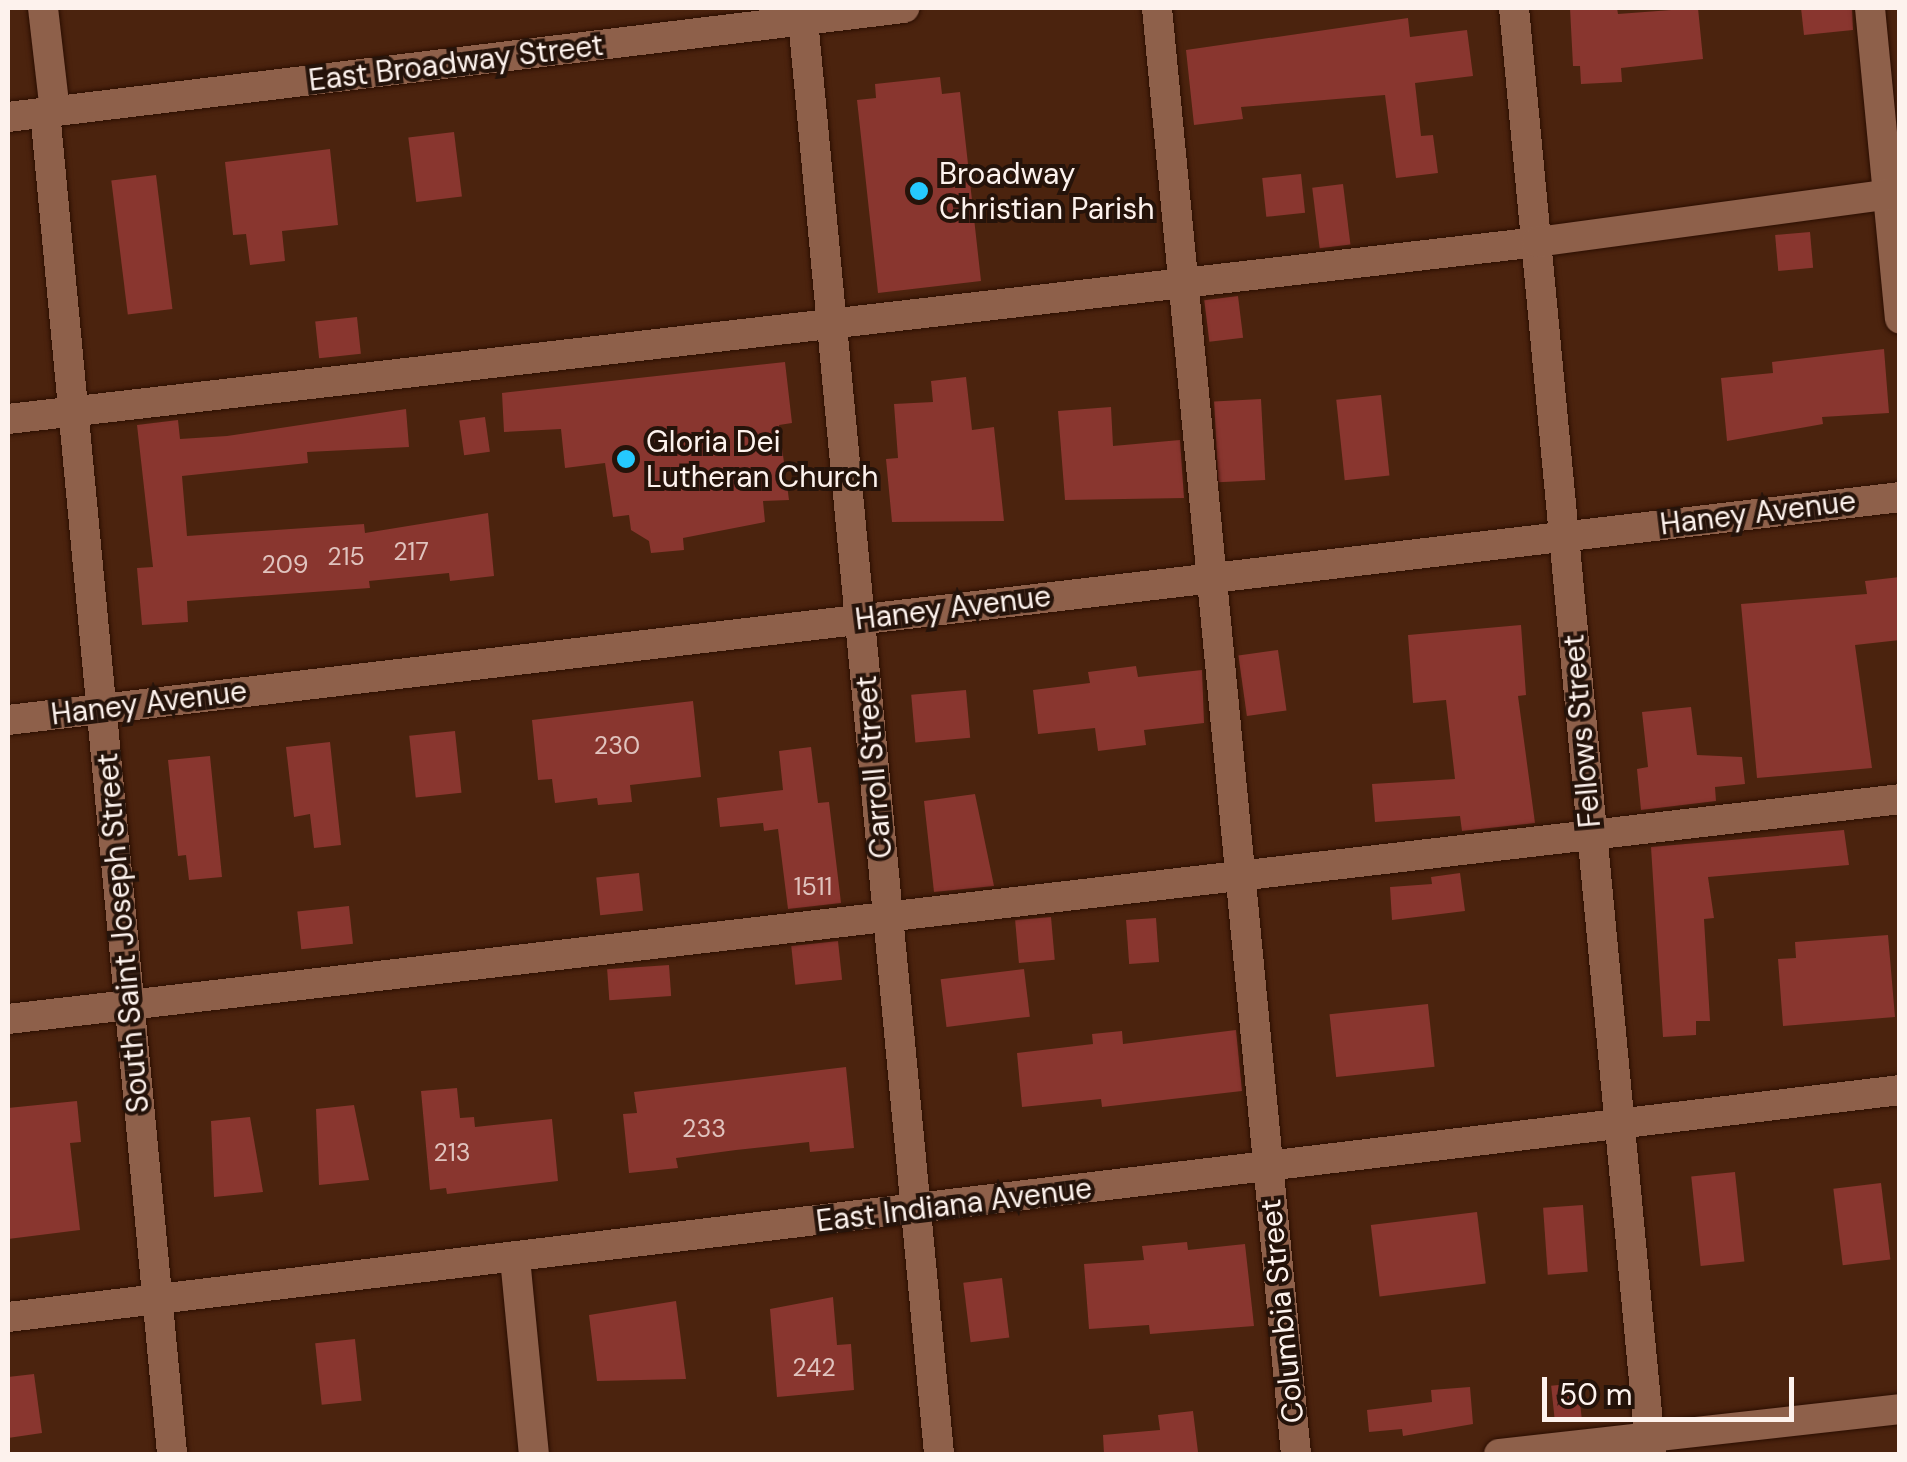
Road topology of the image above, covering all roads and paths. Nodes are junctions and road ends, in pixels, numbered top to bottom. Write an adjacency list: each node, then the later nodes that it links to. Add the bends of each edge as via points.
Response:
1 (42, 8): 7 (street, South Saint Joseph Street)
2 (904, 8): 6 (street, East Broadway Street)
3 (1156, 8): 11 (street, Columbia Street)
4 (1514, 8): 10 (street, Fellows Street)
5 (1870, 8): 9 (street)
6 (803, 20): 7 (street, East Broadway Street); 13 (street, Carroll Street)
7 (50, 111): 8 (street, East Broadway Street); 14 (street, South Saint Joseph Street)
8 (8, 117)
9 (1892, 194): 10 (street); 12 (street)
10 (1537, 242): 11 (street); 17 (street, Fellows Street)
11 (1184, 281): 13 (street); 18 (street, Columbia Street)
12 (1900, 320)
13 (830, 323): 14 (street); 19 (street, Carroll Street)
14 (73, 411): 15 (street); 20 (street, South Saint Joseph Street)
15 (8, 420)
16 (1900, 497): 17 (street, Haney Avenue)
17 (1564, 536): 18 (street, Haney Avenue); 23 (street, Fellows Street)
18 (1214, 578): 19 (street, Haney Avenue); 24 (street, Columbia Street)
19 (860, 619): 20 (street, Haney Avenue); 25 (street, Carroll Street)
20 (102, 709): 21 (street, Haney Avenue); 26 (street, South Saint Joseph Street)
21 (8, 720)
22 (1900, 799): 23 (street)
23 (1592, 833): 24 (street); 29 (street, Fellows Street)
24 (1239, 878): 25 (street); 30 (street, Columbia Street)
25 (888, 917): 26 (street); 31 (street, Carroll Street)
26 (130, 1005): 27 (street); 33 (street, South Saint Joseph Street)
27 (8, 1019)
28 (1900, 1090): 29 (street, East Indiana Avenue)
29 (1621, 1124): 30 (street, East Indiana Avenue); 36 (street, Fellows Street)
30 (1268, 1167): 31 (street, East Indiana Avenue); 40 (street, Columbia Street)
31 (916, 1210): 32 (street, East Indiana Avenue); 39 (street, Carroll Street)
32 (515, 1258): 33 (street, East Indiana Avenue); 38 (street)
33 (157, 1298): 34 (street, East Indiana Avenue); 37 (street, South Saint Joseph Street)
34 (8, 1317)
35 (1900, 1409): 36 (street)
36 (1650, 1446): 41 (street)
37 (172, 1454)
38 (534, 1454)
39 (939, 1454)
40 (1296, 1454)
41 (1499, 1454)

